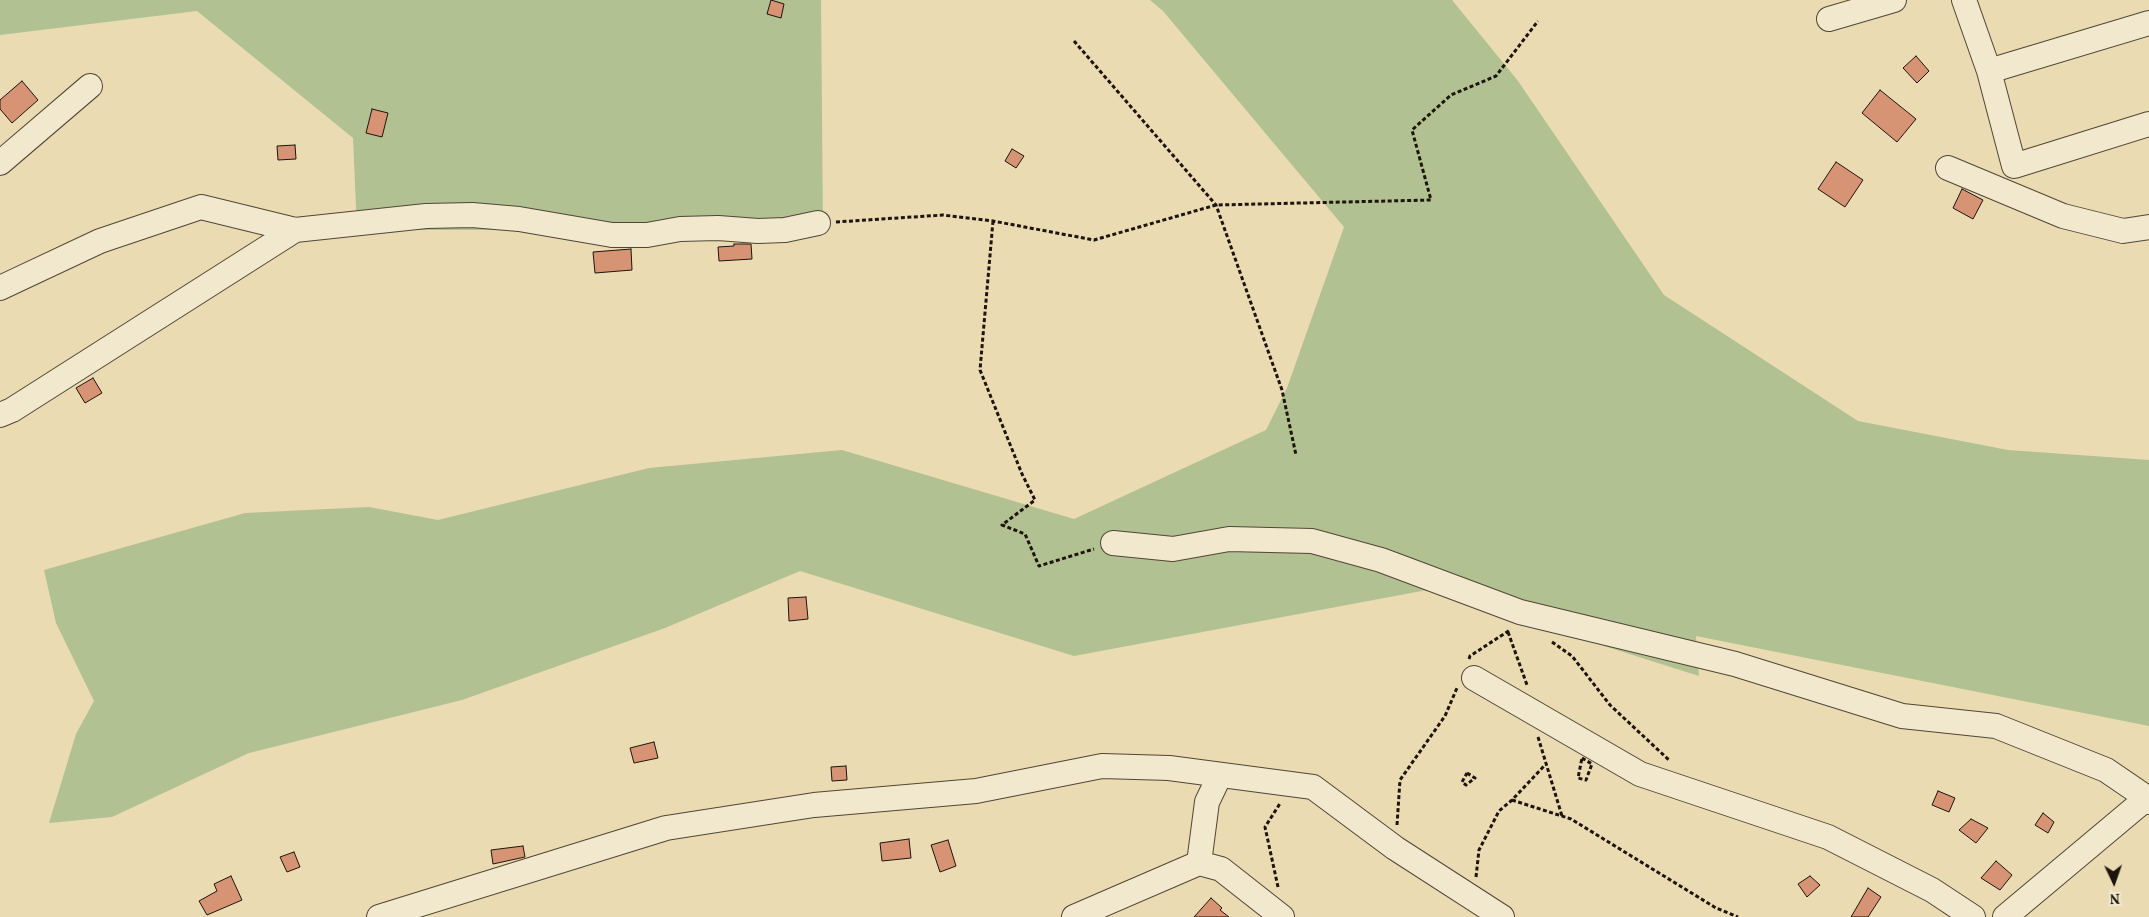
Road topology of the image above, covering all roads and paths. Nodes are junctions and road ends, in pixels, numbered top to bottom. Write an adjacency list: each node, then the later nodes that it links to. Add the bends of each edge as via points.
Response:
1 (1894, 0): 3 (street)
2 (1964, 0): 7 (street)
3 (1829, 19)
4 (1538, 21): 12 (path, via 1496,76 1451,95 1412,130 1431,200)
5 (2149, 22): 7 (street)
6 (1074, 41): 12 (path)
7 (1989, 72): 9 (street, via 2014,166)
8 (90, 86): 10 (street)
9 (2149, 124)
10 (0, 163)
11 (1948, 168): 15 (street, via 2063,216 2123,231)
12 (1216, 205): 13 (path, via 1094,240); 19 (path, via 1282,390)
13 (993, 221): 14 (path, via 943,215); 20 (path, via 980,370 1035,500 1002,525 1025,534 1039,566)
14 (818, 223): 16 (street, via 785,230 680,229 647,235 612,235 519,219 472,215 426,216)
15 (2149, 227)
16 (295, 230): 17 (street, via 201,207 100,241); 18 (street)
17 (0, 288)
18 (0, 415)
19 (1296, 455)
20 (1113, 543): 30 (street, via 1174,549 1229,539 1312,541 1382,560 1520,612 1736,664 1902,716 1996,726 2106,770)
21 (1516, 626): 23 (path, via 1470,656)
22 (1548, 638): 25 (path, via 1572,656 1610,705)
23 (1466, 675): 31 (path, via 1445,716 1400,780); 40 (street, via 1650,778 1828,837 1932,890)
24 (1546, 764): 29 (path)
25 (1674, 766)
26 (1220, 775): 28 (street); 32 (street, via 1207,802); 35 (street, via 1170,768 1102,766 976,790 814,805 666,828)
27 (1586, 780): 27 (path, via 1592,764 1582,758 1578,778)
28 (1302, 785): 31 (street, via 1313,786); 33 (path, via 1287,793 1265,827)
29 (1512, 800): 34 (path, via 1498,812 1479,850); 39 (path, via 1571,819 1716,908)
30 (2148, 800): 41 (street)
31 (1395, 848): 34 (street)
32 (1200, 863): 36 (street); 37 (street, via 1221,869)
33 (1278, 890)
34 (1473, 899): 38 (street)
35 (379, 917)
36 (1074, 917)
37 (1282, 917)
38 (1502, 917)
39 (1738, 917)
40 (1973, 917)
41 (2006, 917)

